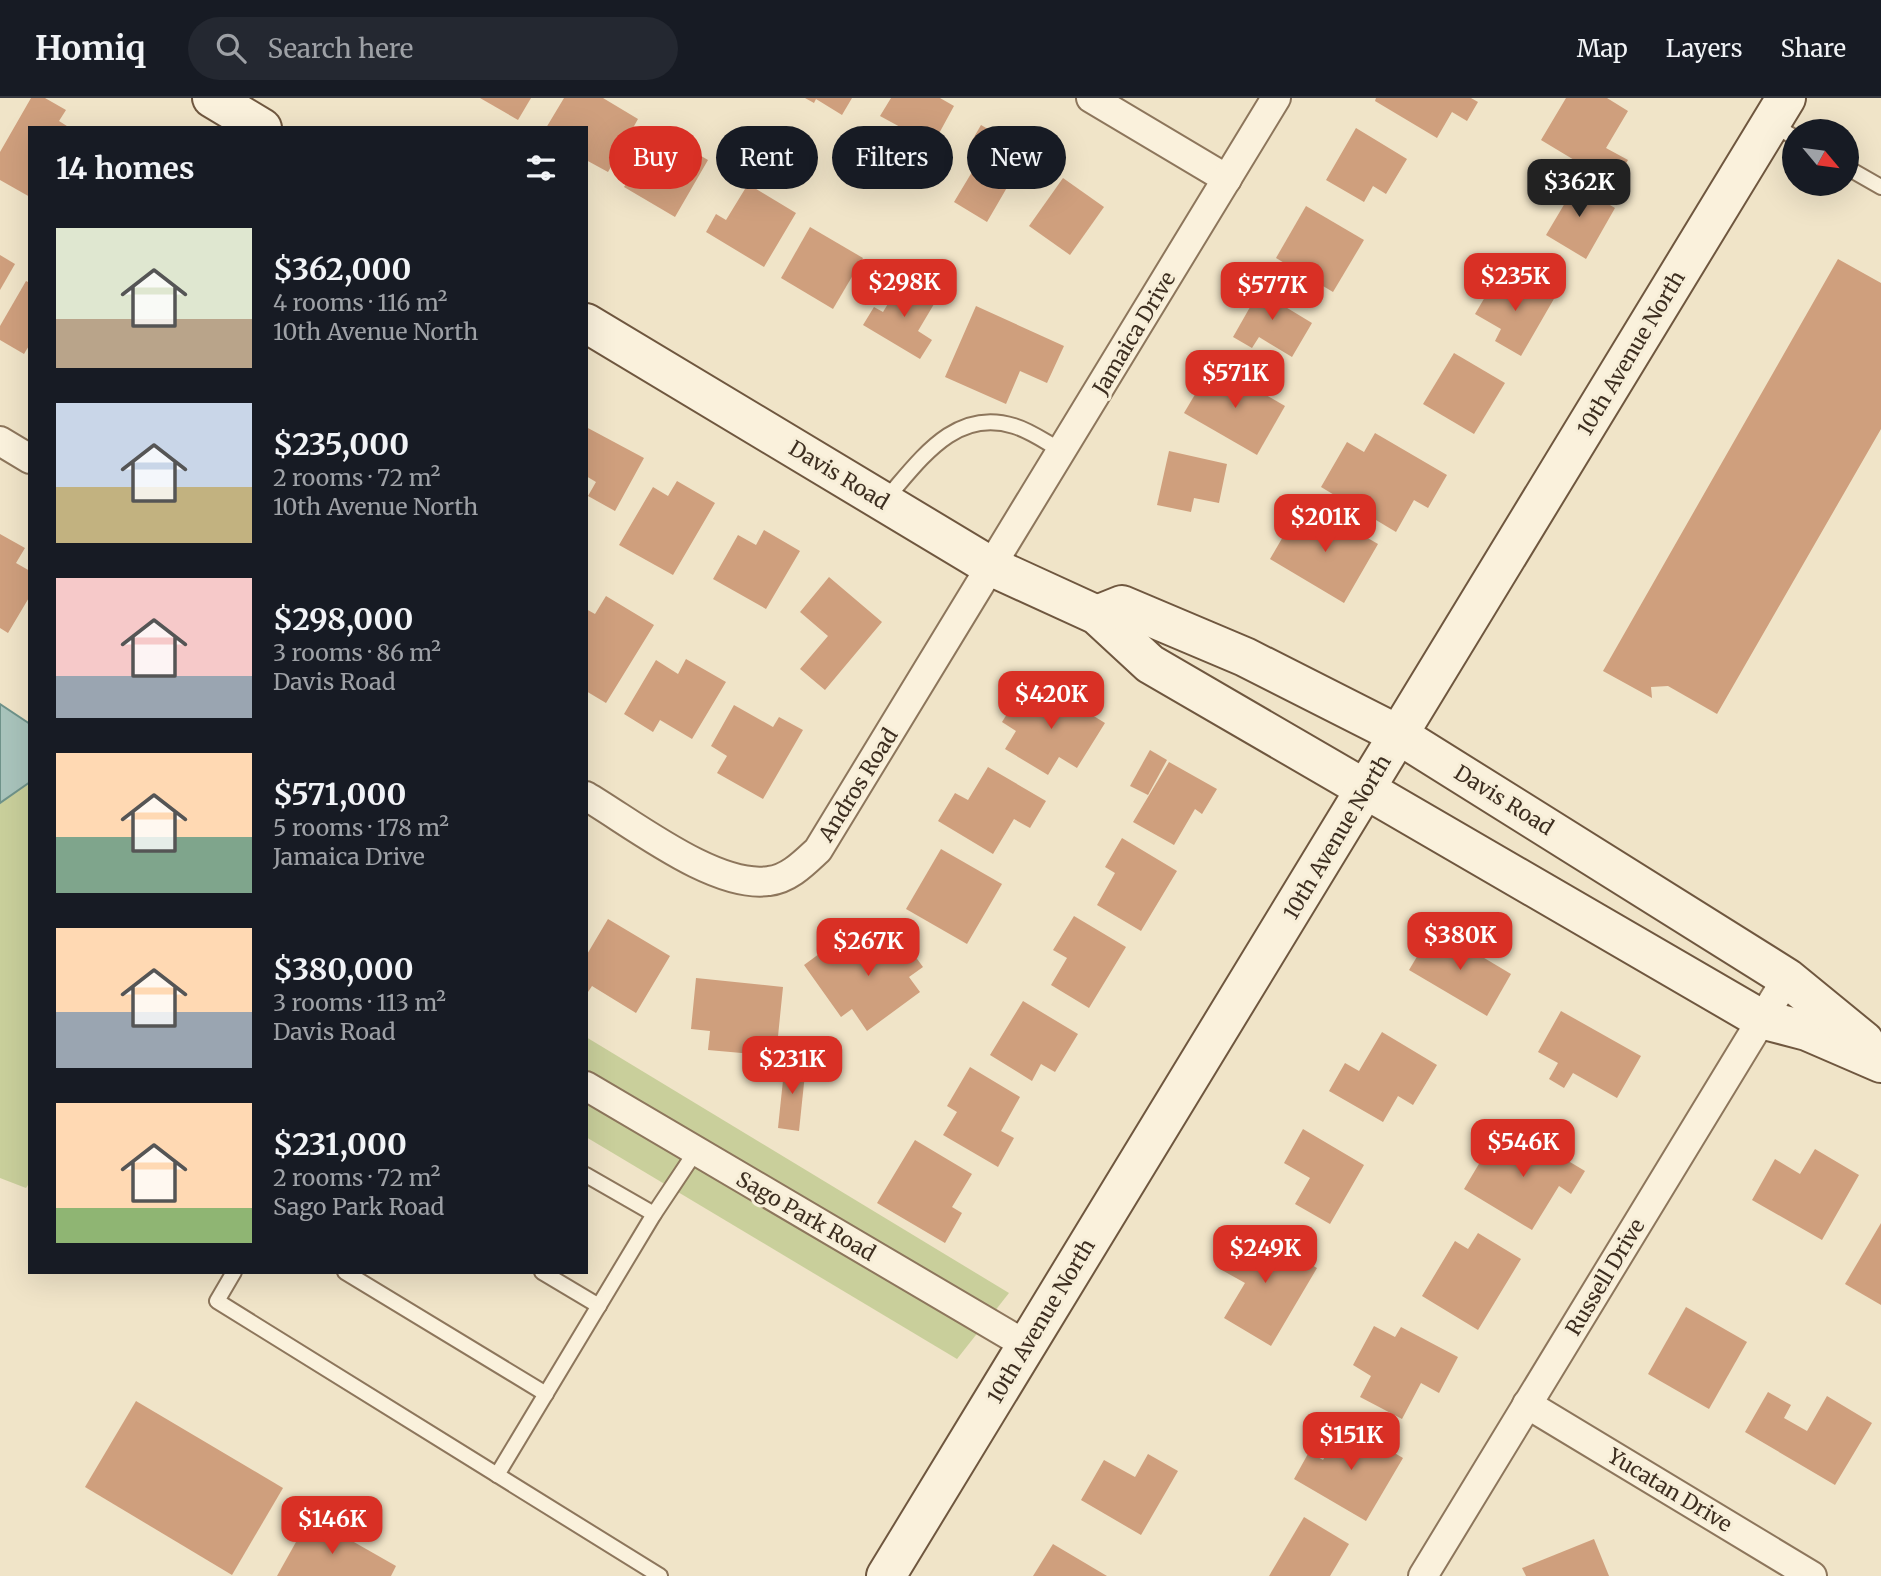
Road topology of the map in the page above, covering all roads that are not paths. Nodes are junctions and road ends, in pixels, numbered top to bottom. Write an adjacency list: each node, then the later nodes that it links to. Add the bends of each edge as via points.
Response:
1 (212, 98): 5 (street)
2 (1091, 98): 7 (street)
3 (1276, 98): 7 (street, Jamaica Drive)
4 (1782, 122): 16 (street, 10th Avenue North)
5 (258, 126)
6 (1859, 174): 8 (lane)
7 (1227, 179): 11 (street, Jamaica Drive)
8 (1881, 187)
9 (588, 324): 13 (street, Davis Road)
10 (0, 440): 12 (street)
11 (1062, 451): 13 (lane, via 1017,427 976,423 939,439); 14 (street, Jamaica Drive)
12 (28, 457)
13 (884, 502): 14 (street, Davis Road)
14 (992, 567): 15 (street, Davis Road); 18 (street, Andros Road, via 818,849 795,871 770,881 736,879 698,863)
15 (1097, 615): 16 (street, Davis Road, via 1122,605 1245,657); 17 (street, Davis Road, via 1150,664)
16 (1399, 735): 17 (street, 10th Avenue North); 19 (street, Davis Road)
17 (1367, 788): 20 (street, Davis Road); 31 (street, 10th Avenue North)
18 (588, 797)
19 (1787, 978): 20 (street, Russell Drive); 21 (street, Davis Road)
20 (1761, 1019): 22 (street, Davis Road, via 1807,1031); 33 (street, Russell Drive)
21 (1881, 1054)
22 (1881, 1062)
23 (588, 1087): 24 (street, Sago Park Road)
24 (696, 1151): 26 (lane); 31 (street, Sago Park Road)
25 (588, 1176): 26 (lane)
26 (654, 1214): 30 (lane)
27 (233, 1274): 34 (lane, via 217,1301)
28 (348, 1274): 32 (lane)
29 (545, 1274): 30 (lane)
30 (599, 1306): 32 (lane)
31 (1026, 1345): 36 (street, 10th Avenue North)
32 (546, 1394): 34 (lane)
33 (1527, 1404): 37 (street, Russell Drive); 38 (street, Yucatan Drive)
34 (497, 1475): 35 (lane)
35 (660, 1576)
36 (886, 1576)
37 (1423, 1576)
38 (1812, 1576)

